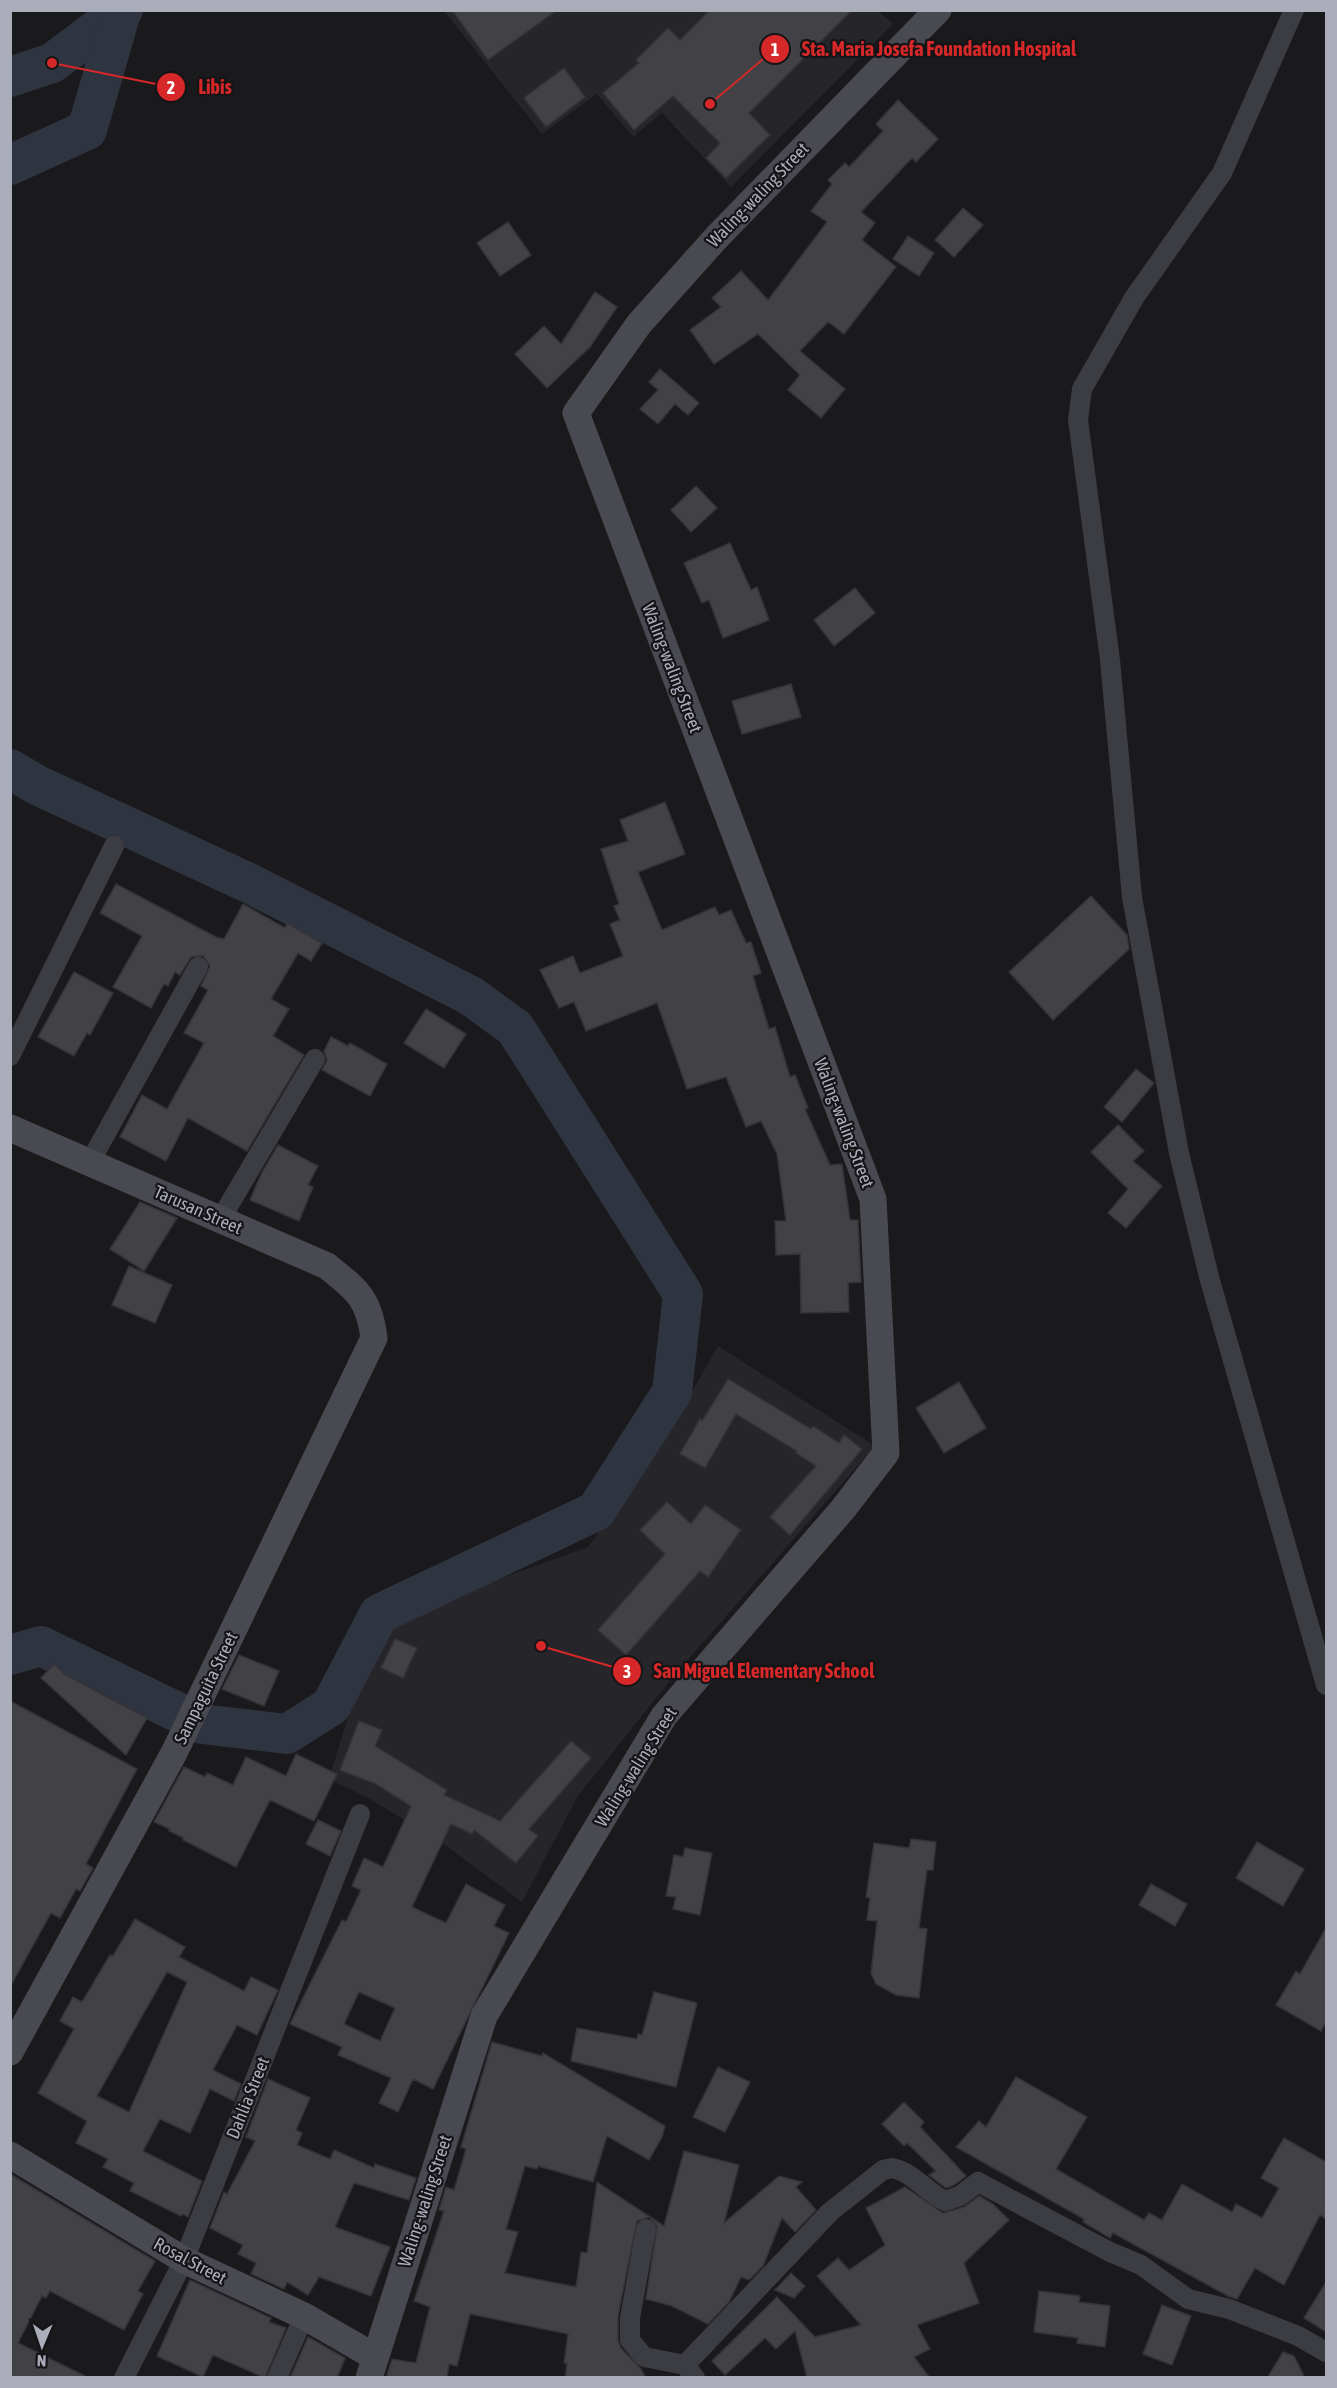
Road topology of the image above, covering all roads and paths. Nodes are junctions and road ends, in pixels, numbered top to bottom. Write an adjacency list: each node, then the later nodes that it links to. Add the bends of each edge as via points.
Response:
1 (938, 10): 19 (street, Waling-waling Street, via 717,237 639,324 576,413 873,1199 886,1453 843,1509 664,1716 484,2016)
2 (1294, 10): 11 (street, via 1222,173 1134,298 1082,389 1078,420 1110,660 1132,897 1179,1153 1209,1276)
3 (114, 846): 5 (street)
4 (198, 967): 8 (street)
5 (10, 1056)
6 (315, 1059): 9 (street)
7 (10, 1128): 8 (street, Tarusan Street)
8 (90, 1161): 9 (street, Tarusan Street)
9 (220, 1220): 10 (street, Tarusan Street, via 327,1266 354,1287)
10 (371, 1313): 13 (street, Sampaguita Street, via 374,1338 190,1720)
11 (1326, 1685)
12 (360, 1814): 16 (street, Dahlia Street)
13 (10, 2052)
14 (10, 2155): 16 (street, Rosal Street)
15 (646, 2229): 20 (street, via 630,2318 630,2340 644,2357)
16 (184, 2260): 17 (street, Rosal Street); 21 (street, Dahlia Street)
17 (304, 2316): 19 (street, Rosal Street); 22 (street)
18 (1326, 2352): 20 (street, via 1298,2336 1229,2309 1188,2299 1141,2265 978,2182 960,2196 945,2201 914,2178 892,2168 883,2170 830,2212)
19 (372, 2367)
20 (690, 2371)
21 (124, 2378)
22 (277, 2378)

